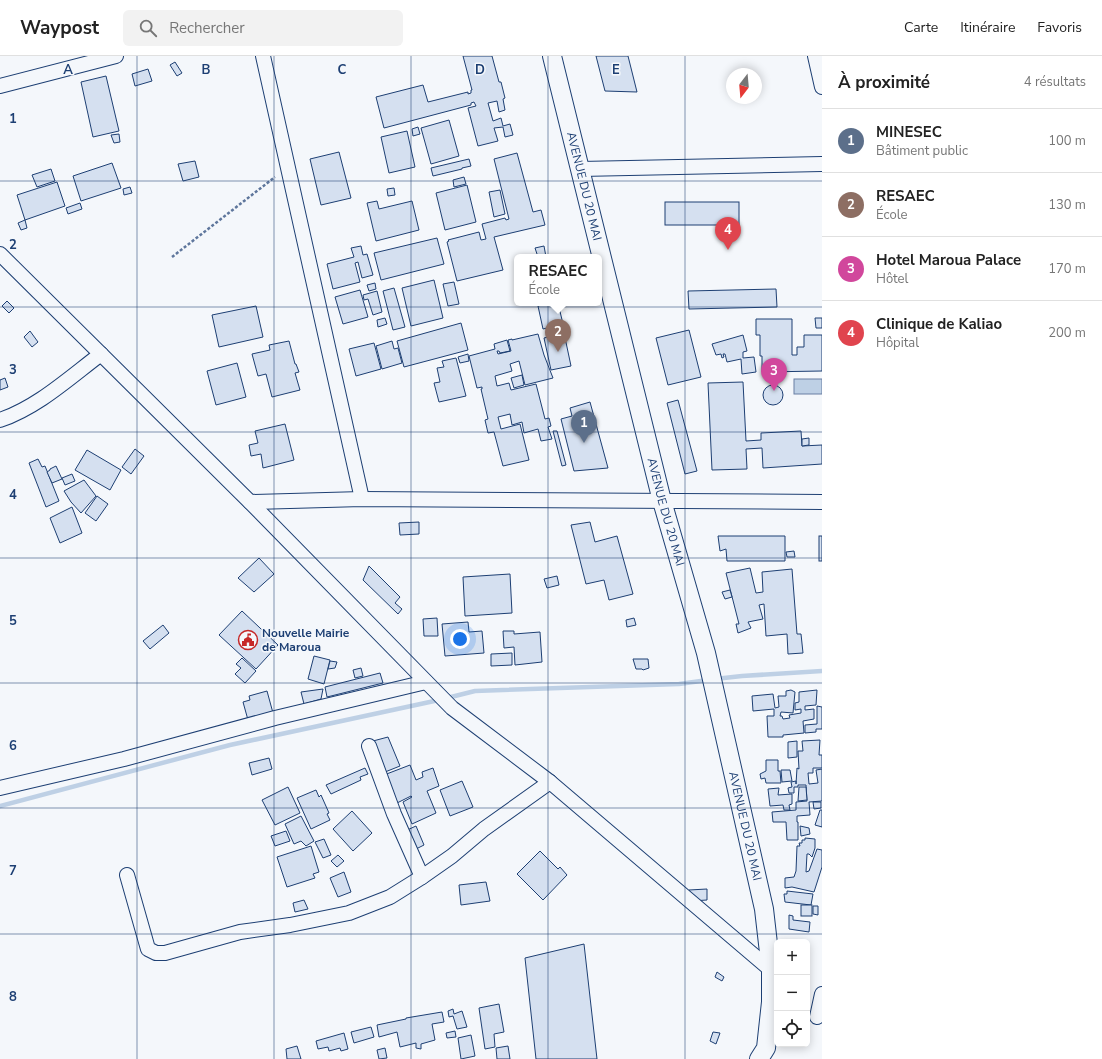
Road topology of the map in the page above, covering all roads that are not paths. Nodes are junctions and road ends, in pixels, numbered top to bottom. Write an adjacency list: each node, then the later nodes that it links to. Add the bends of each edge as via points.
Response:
1 (116, 56): 5 (street)
2 (263, 56): 14 (street)
3 (552, 56): 8 (street, AVENUE DU 20 MAI)
4 (815, 56): 6 (street)
5 (0, 86)
6 (822, 87)
7 (822, 164): 8 (street)
8 (580, 170): 10 (street, AVENUE DU 20 MAI)
9 (0, 254): 12 (street)
10 (601, 254)
11 (602, 259): 15 (street, AVENUE DU 20 MAI)
12 (101, 354): 13 (street, via 38,402); 16 (street)
13 (0, 420)
14 (362, 499): 15 (street); 16 (street)
15 (662, 501): 17 (street); 24 (street, AVENUE DU 20 MAI, via 706,653 764,909)
16 (250, 502): 18 (street)
17 (822, 502)
18 (429, 686): 20 (street, via 452,708); 21 (street, via 275,718 124,759)
19 (369, 746): 23 (street, via 394,814)
20 (550, 782): 23 (street); 24 (street)
21 (0, 788)
22 (127, 875): 23 (street, via 148,949 156,953 165,953 240,932 349,913 390,897)
23 (422, 877)
24 (771, 970): 27 (street, AVENUE DU 20 MAI)
25 (822, 994): 26 (street)
26 (815, 1018)
27 (767, 1052)

